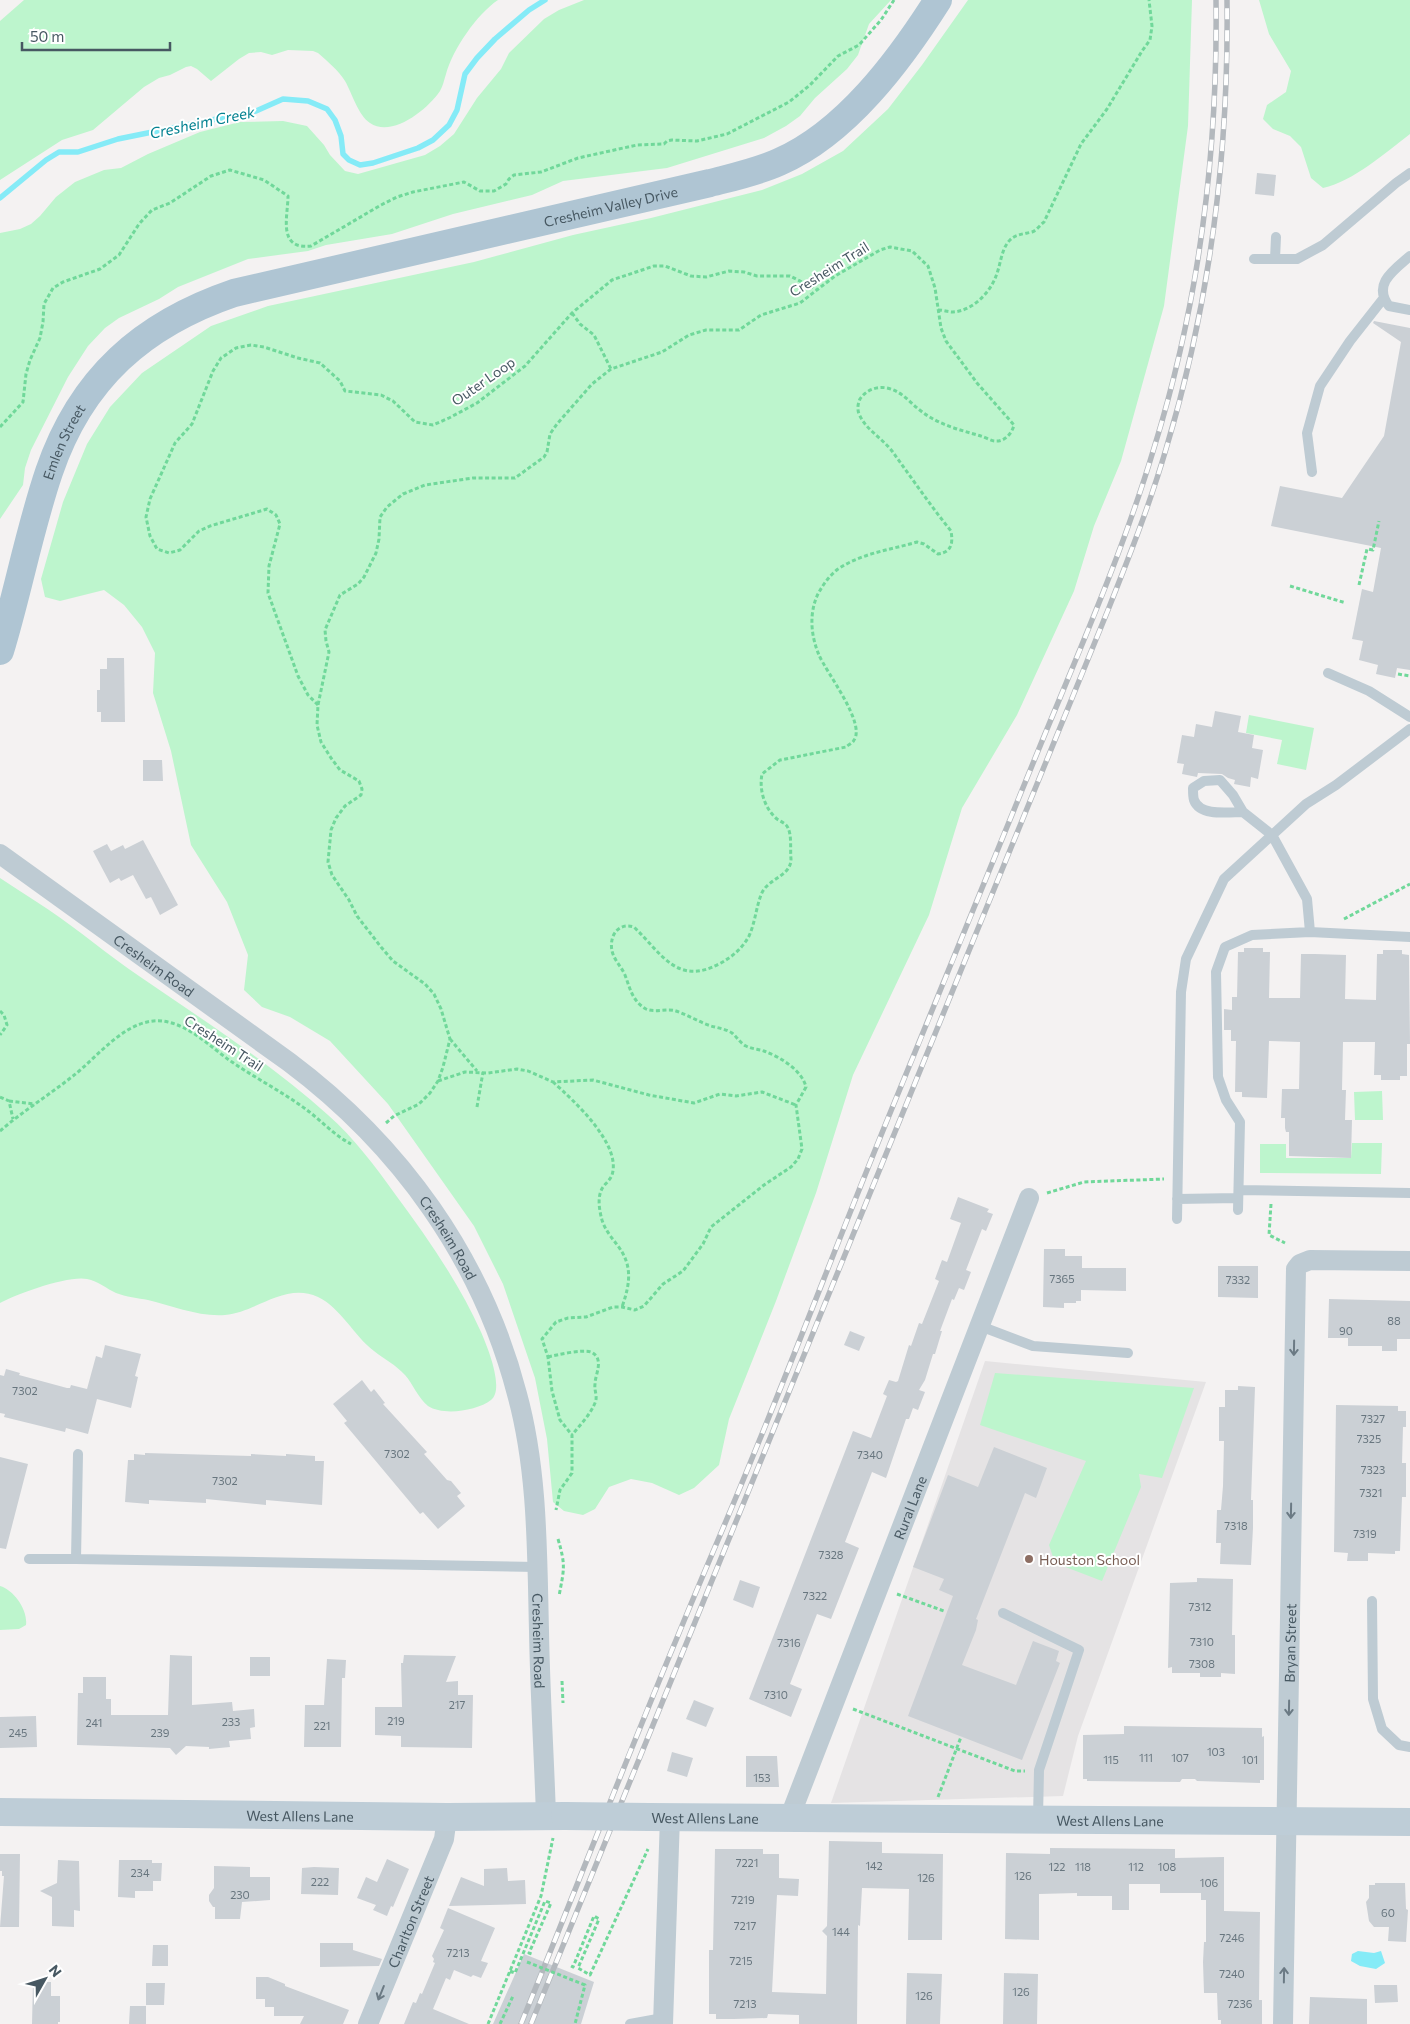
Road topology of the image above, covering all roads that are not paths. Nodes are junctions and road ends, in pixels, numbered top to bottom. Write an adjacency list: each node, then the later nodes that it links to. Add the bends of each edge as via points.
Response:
1 (938, 0): 7 (main road, Cresheim Valley Drive, via 888,70 852,111 818,139 781,161 740,175)
2 (1410, 173): 6 (lane, via 1323,245 1297,260)
3 (1276, 237): 6 (lane)
4 (1410, 256): 8 (lane, via 1392,272 1382,287)
5 (1254, 259): 6 (lane)
6 (1275, 259)
7 (218, 298): 11 (main road, Emlen Street, via 166,323 130,348 86,398 50,470)
8 (1383, 299): 9 (lane, via 1389,306); 10 (lane, via 1320,386 1307,433)
9 (1410, 310)
10 (1312, 472)
11 (0, 651)
12 (1328, 673): 13 (lane, via 1369,691)
13 (1410, 717)
14 (1410, 730): 16 (lane, via 1306,804)
15 (1243, 812): 15 (lane, via 1220,780 1204,781 1193,788 1194,801 1202,809); 16 (lane)
16 (1272, 835): 18 (lane, via 1307,899); 23 (lane, via 1224,879 1186,959 1181,992)
17 (0, 854): 32 (street, Cresheim Road, via 313,1080 373,1135 427,1201 459,1250 482,1295 518,1394 530,1470)
18 (1310, 932): 19 (lane); 21 (lane, via 1252,934 1225,947 1216,972 1218,1077 1226,1100 1240,1122)
19 (1410, 937)
20 (1410, 1193): 21 (lane, via 1272,1191)
21 (1239, 1194): 23 (lane); 24 (lane)
22 (1029, 1198): 27 (street, Rural Lane)
23 (1177, 1198): 25 (lane)
24 (1238, 1210)
25 (1177, 1218)
26 (1410, 1261): 42 (street, Bryan Street, one-way to 42, via 1310,1260 1296,1269)
27 (980, 1326): 28 (lane, via 1033,1346); 39 (street, Rural Lane)
28 (1128, 1353)
29 (78, 1454): 31 (lane)
30 (29, 1559): 31 (lane)
31 (76, 1559): 32 (lane)
32 (537, 1567): 41 (street, Cresheim Road)
33 (1372, 1601): 35 (lane, via 1373,1699 1382,1729 1398,1745)
34 (1003, 1613): 40 (lane, via 1079,1650 1039,1770)
35 (1410, 1747)
36 (0, 1812): 37 (main road, West Allens Lane)
37 (447, 1816): 41 (main road, West Allens Lane); 45 (street, Charlton Street, one-way to 45, via 444,1839)
38 (660, 1817): 39 (main road, West Allens Lane); 41 (main road, West Allens Lane, bridge); 44 (street)
39 (789, 1818): 40 (main road, West Allens Lane)
40 (1038, 1819): 42 (main road, West Allens Lane)
41 (555, 1821)
42 (1287, 1821): 43 (main road, West Allens Lane); 47 (street, Bryan Street, one-way to 42)
43 (1410, 1822)
44 (663, 2021): 46 (lane)
45 (368, 2024)
46 (630, 2024)
47 (1283, 2024)

